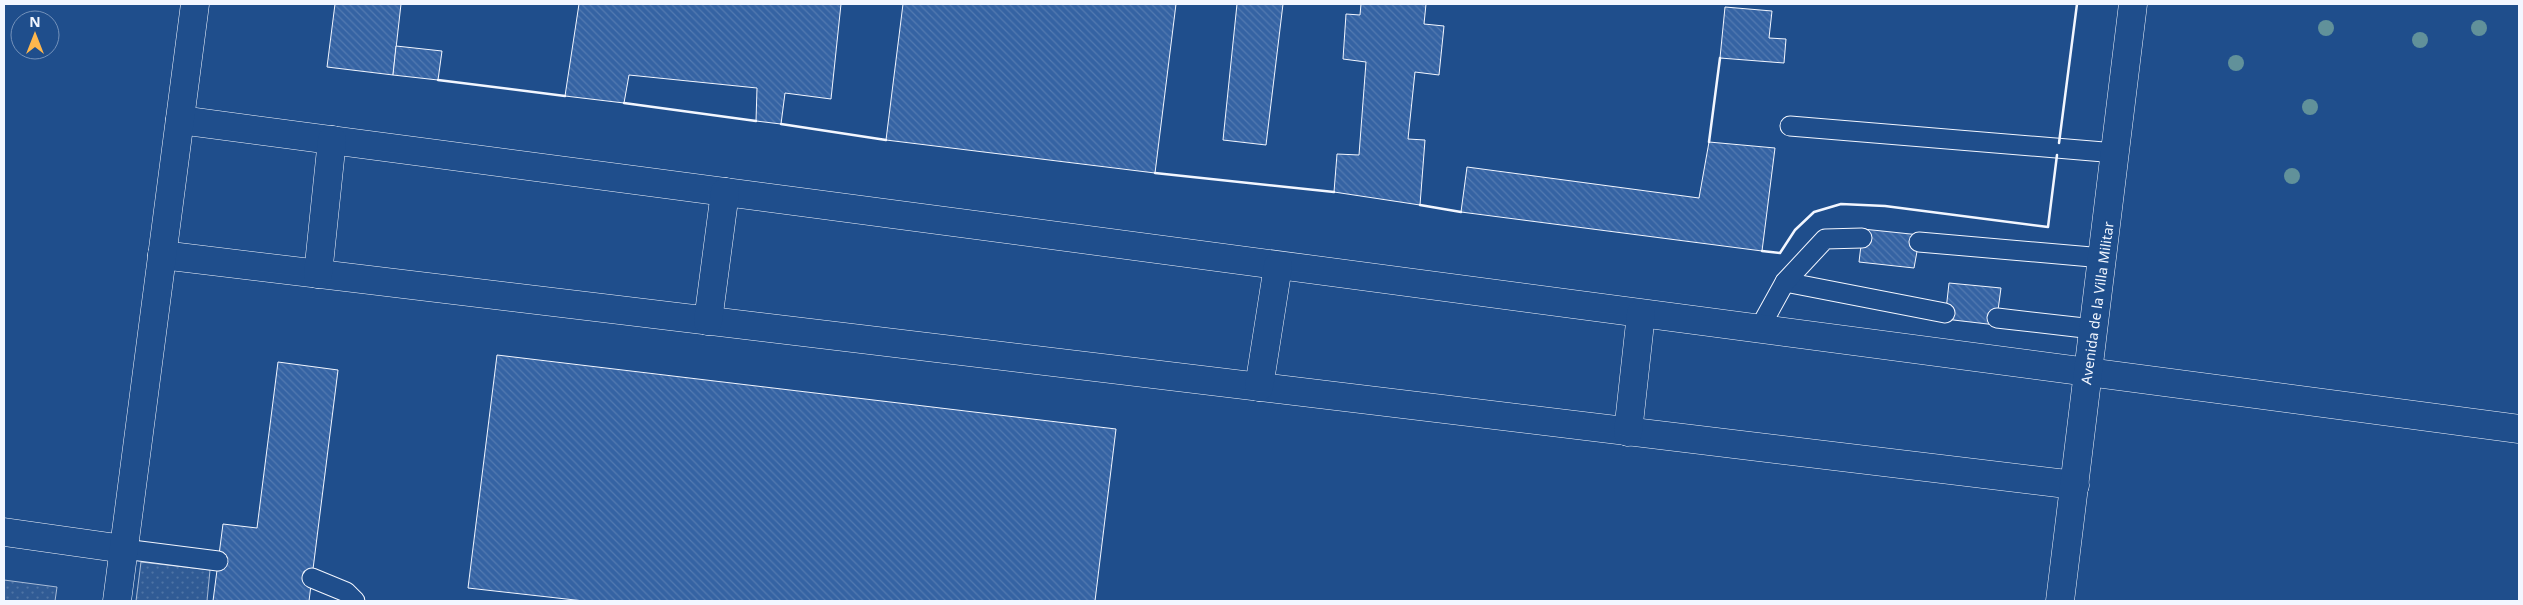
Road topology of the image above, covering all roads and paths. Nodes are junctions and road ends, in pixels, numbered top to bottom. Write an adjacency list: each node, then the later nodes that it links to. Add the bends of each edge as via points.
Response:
1 (195, 4): 3 (street)
2 (2133, 4): 6 (street, Avenida de la Villa Militar)
3 (180, 120): 5 (street); 10 (street)
4 (1790, 126): 6 (lane)
5 (332, 140): 7 (street); 13 (street)
6 (2116, 153): 11 (street, Avenida de la Villa Militar)
7 (725, 192): 12 (street); 18 (street)
8 (1862, 238): 14 (lane, via 1825,239)
9 (1919, 242): 11 (lane)
10 (162, 255): 13 (street); 27 (street)
11 (2103, 258): 20 (street, Avenida de la Villa Militar)
12 (1278, 266): 16 (street); 22 (street)
13 (318, 274): 18 (street)
14 (1785, 282): 15 (lane); 19 (lane)
15 (1945, 313)
16 (1641, 314): 19 (street); 24 (street)
17 (1998, 318): 20 (lane)
18 (708, 321): 22 (street)
19 (1759, 329): 21 (street)
20 (2093, 329): 21 (street, Avenida de la Villa Militar)
21 (2087, 372): 23 (street); 25 (street, Avenida de la Villa Militar)
22 (1259, 387): 24 (street)
23 (2519, 428)
24 (1628, 432): 25 (street)
25 (2075, 486): 32 (street, Avenida de la Villa Militar)
26 (4, 532): 27 (street)
27 (124, 549): 28 (lane); 30 (street)
28 (218, 561)
29 (312, 578): 31 (lane, via 346,592)
30 (117, 601)
31 (355, 601)
32 (2060, 601)

